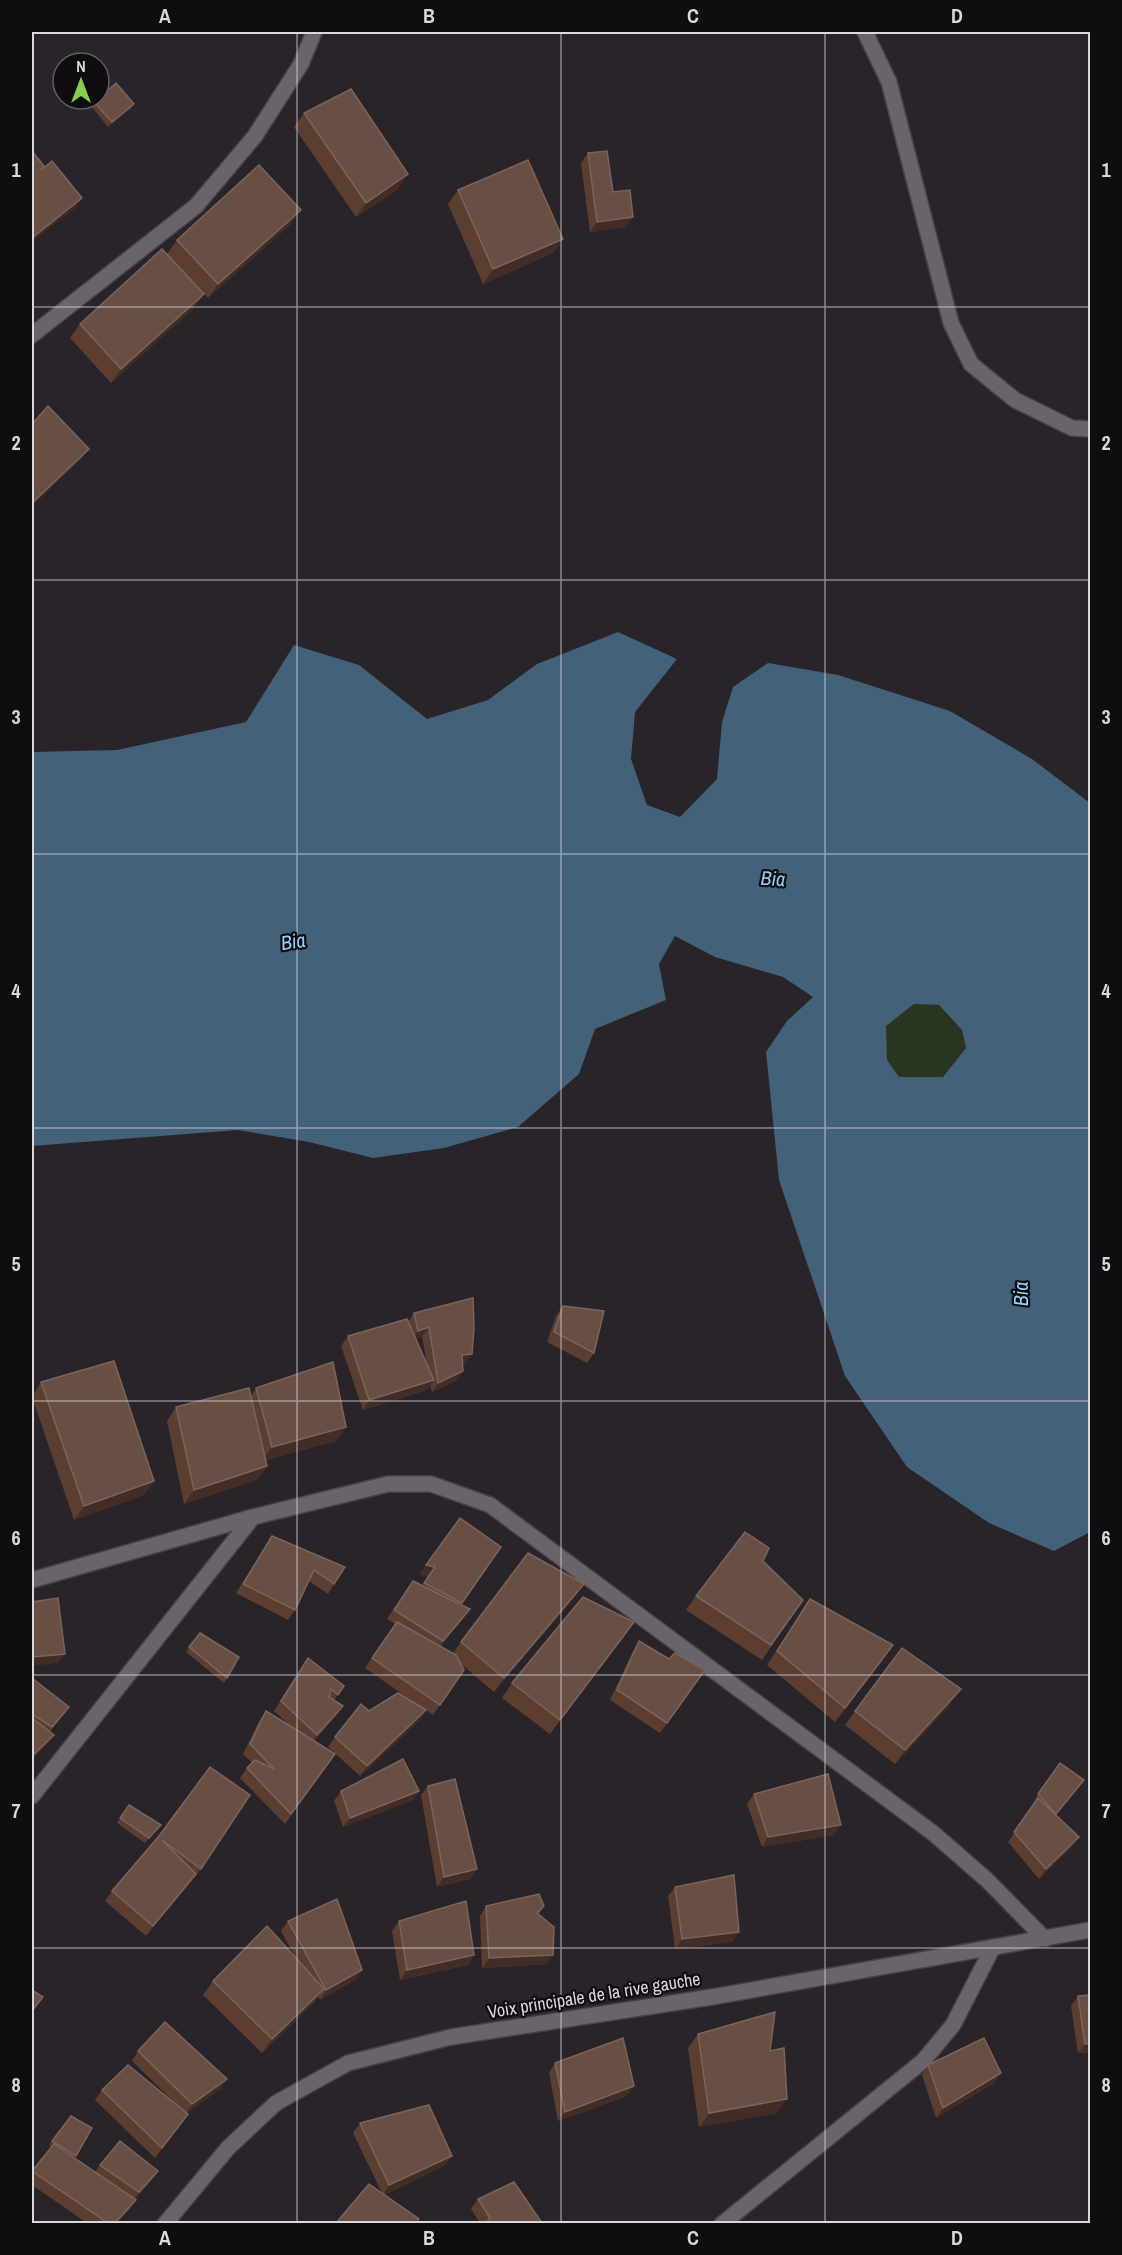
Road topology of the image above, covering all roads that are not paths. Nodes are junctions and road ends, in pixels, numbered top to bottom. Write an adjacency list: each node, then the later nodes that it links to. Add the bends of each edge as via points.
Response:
1 (314, 32): 3 (street, via 301,64 255,136 196,206)
2 (865, 32): 4 (street, via 889,82 951,323 971,364 1015,400 1072,428)
3 (32, 335)
4 (1090, 429)
5 (253, 1517): 6 (street); 7 (street); 9 (street, via 388,1484 430,1484 490,1505 933,1833)
6 (32, 1580)
7 (32, 1796)
8 (1090, 1930): 9 (street, Voix principale de la rive gauche)
9 (1045, 1939): 10 (street, Voix principale de la rive gauche)
10 (993, 1947): 11 (street, Voix principale de la rive gauche, via 712,1997 451,2037 348,2063 276,2103 228,2148); 12 (street, via 953,2025 923,2061)
11 (165, 2223)
12 (722, 2223)

